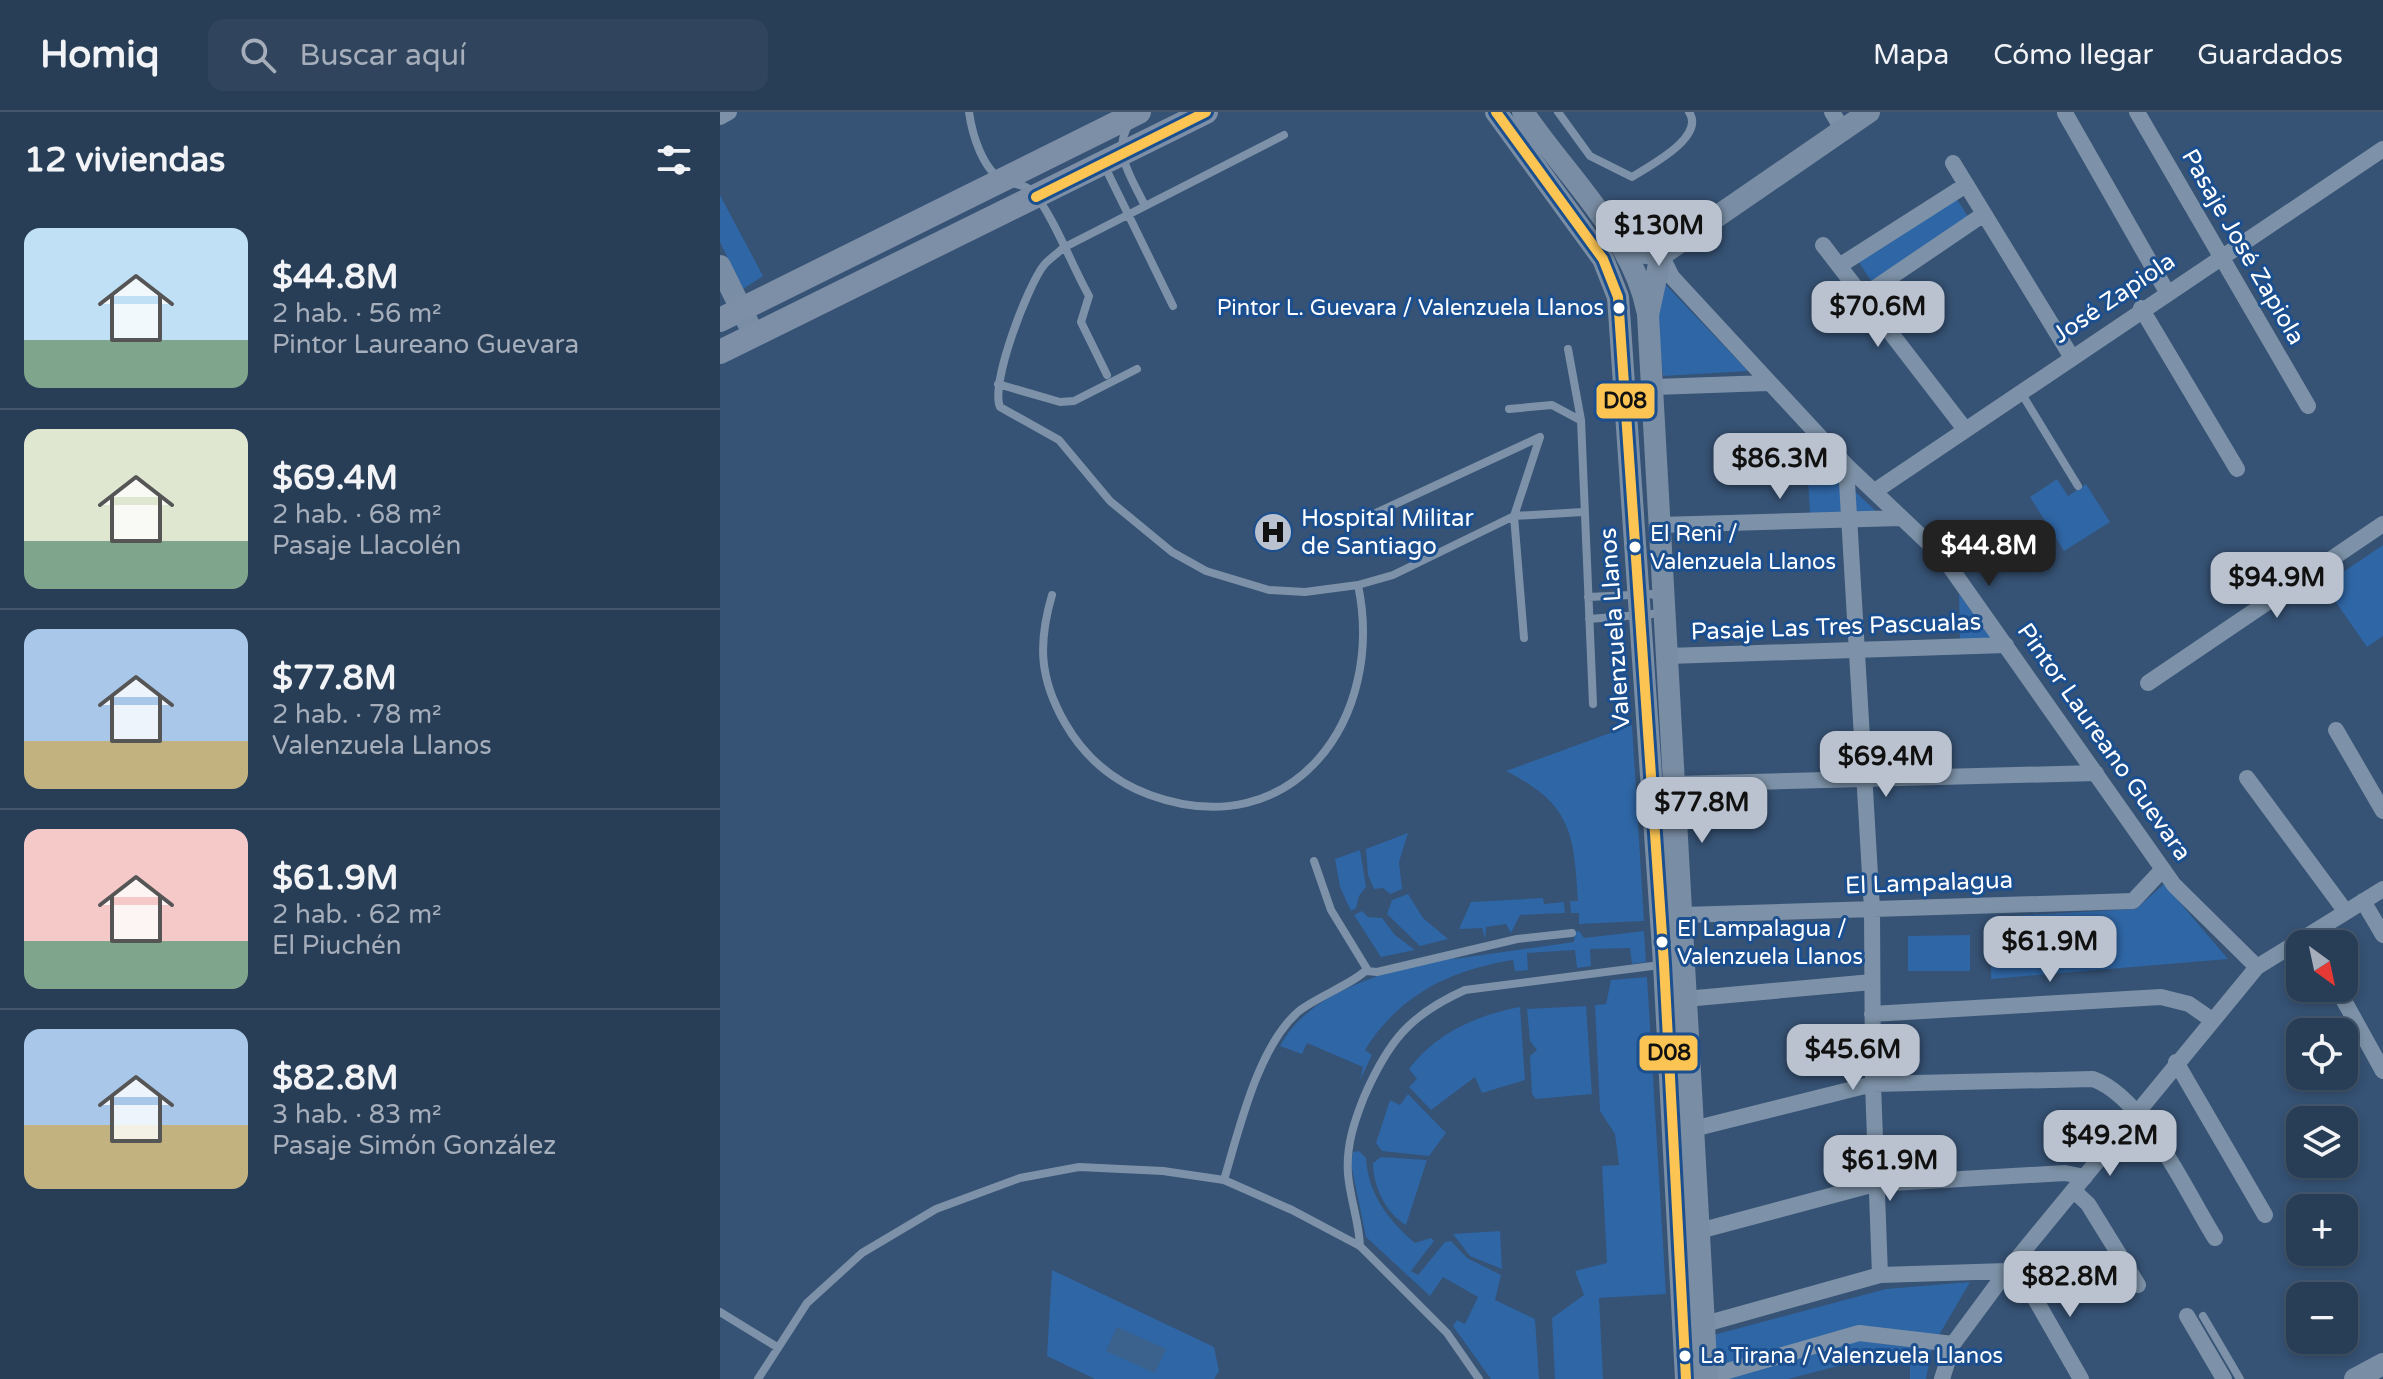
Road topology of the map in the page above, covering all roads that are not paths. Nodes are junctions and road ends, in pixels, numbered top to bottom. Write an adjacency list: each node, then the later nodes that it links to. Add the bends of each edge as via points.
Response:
1 (729, 112): 12 (street)
2 (969, 112): 20 (lane, via 978,147)
3 (1139, 112): 18 (lane); 20 (main road)
4 (1206, 112): 18 (main road)
5 (1496, 112): 67 (main road, Valenzuela Llanos, via 1603,259 1620,308)
6 (1523, 112): 17 (main road)
7 (1558, 112): 15 (lane)
8 (1689, 112): 15 (lane, via 1692,128 1683,143 1632,177 1600,164)
9 (1869, 112): 13 (main road)
10 (2137, 112): 30 (street, Pasaje José Zapiola)
11 (2065, 113): 33 (street)
12 (720, 117)
13 (1837, 121): 29 (main road)
14 (1284, 135): 23 (lane)
15 (1577, 141): 17 (lane)
16 (2383, 149): 30 (street, José Zapiola)
17 (1553, 155): 26 (main road)
18 (1112, 159): 22 (main road); 23 (lane); 24 (lane)
19 (1953, 163): 21 (street)
20 (1001, 180): 22 (lane, via 1024,186); 37 (main road)
21 (1966, 185): 25 (street); 32 (street)
22 (1036, 197): 28 (lane); 39 (main road)
23 (1145, 206): 24 (lane)
24 (1128, 214): 28 (lane); 35 (lane)
25 (1984, 214): 34 (street); 42 (street)
26 (1619, 243): 29 (main road); 38 (main road, via 1638,279)
27 (1823, 245): 32 (street)
28 (1063, 248): 44 (lane, via 1089,296 1081,322); 46 (lane, via 1043,266)
29 (1661, 255): 38 (main road, Valenzuela Llanos); 45 (street, Pintor Laureano Guevara, via 1672,277)
30 (2220, 256): 33 (street, José Zapiola); 49 (street, Pasaje José Zapiola)
31 (720, 266): 37 (main road)
32 (1839, 266): 34 (street)
33 (2167, 292): 36 (street, José Zapiola)
34 (1863, 296): 52 (street)
35 (1173, 306)
36 (2141, 308): 42 (street, José Zapiola); 54 (street)
37 (730, 314): 39 (main road)
38 (1648, 315): 47 (main road, Valenzuela Llanos)
39 (754, 335): 41 (main road)
40 (1568, 349): 51 (lane)
41 (720, 352)
42 (2071, 356): 48 (street, José Zapiola)
43 (1137, 369): 46 (lane, via 1074,401 1060,402)
44 (1107, 375)
45 (1768, 383): 47 (street); 53 (street, Pintor Laureano Guevara)
46 (998, 384): 64 (lane, via 1000,407 1059,440 1110,501 1172,552 1206,571 1269,590 1305,592)
47 (1654, 387): 63 (main road, Valenzuela Llanos)
48 (2020, 391): 52 (street, José Zapiola); 55 (lane)
49 (2308, 406)
50 (1509, 409): 51 (lane, via 1552,405)
51 (1581, 420): 57 (lane)
52 (1964, 428): 56 (street, José Zapiola)
53 (1846, 465): 56 (street, Pintor Laureano Guevara); 61 (street)
54 (2237, 469)
55 (2078, 486)
56 (1875, 491): 60 (street, Pintor Laureano Guevara)
57 (1583, 512): 59 (lane); 66 (lane)
58 (1376, 513): 59 (lane, via 1540,437)
59 (1514, 516): 64 (lane, via 1393,575); 70 (lane)
60 (1901, 518): 61 (street); 71 (street, Pintor Laureano Guevara, via 1943,557)
61 (1849, 519): 63 (street); 72 (street)
62 (2383, 524): 74 (street)
63 (1660, 525): 68 (main road, Valenzuela Llanos)
64 (1358, 585): 65 (lane, via 1365,652 1356,697 1341,732 1314,764 1284,787 1237,804 1206,807 1174,803 1130,787 1076,743 1053,699 1043,652 1041,633)
65 (1052, 595)
66 (1588, 597): 67 (lane); 69 (lane)
67 (1638, 603): 68 (lane); 68 (lane, via 1653,594); 69 (lane); 93 (main road, Valenzuela Llanos)
68 (1666, 609): 73 (main road, Valenzuela Llanos)
69 (1589, 619): 75 (lane)
70 (1524, 638)
71 (2006, 645): 72 (street, Pasaje Las Tres Pascualas); 77 (street, Pintor Laureano Guevara)
72 (1856, 650): 73 (street, Pasaje Las Tres Pascualas); 79 (street)
73 (1668, 656): 80 (main road, Valenzuela Llanos)
74 (2148, 683)
75 (1593, 704)
76 (2336, 730): 81 (street)
77 (2096, 773): 79 (street); 83 (street, Pintor Laureano Guevara)
78 (2247, 778): 87 (street)
79 (1864, 779): 80 (street); 86 (street)
80 (1675, 784): 88 (main road, Valenzuela Llanos)
81 (2383, 811)
82 (1314, 861): 95 (lane, via 1331,910)
83 (2163, 869): 86 (street, El Lampalagua, via 2133,901); 94 (street, Pintor Laureano Guevara)
84 (2383, 889): 85 (street)
85 (2363, 901): 87 (street); 91 (street)
86 (1872, 909): 88 (street, El Lampalagua); 96 (street)
87 (2346, 912): 89 (street)
88 (1683, 915): 93 (main road, Valenzuela Llanos)
89 (2322, 930)
90 (1572, 933): 95 (lane, via 1517,939)
91 (2383, 935)
92 (2286, 952): 94 (street)
93 (1674, 964): 97 (main road, Valenzuela Llanos); 113 (lane, via 1465,990 1436,1002 1411,1022 1380,1059 1353,1123 1348,1174); 123 (main road, Valenzuela Llanos)
94 (2257, 967): 100 (street)
95 (1367, 971): 107 (lane, via 1316,999 1281,1032 1256,1083)
96 (1872, 982): 97 (street); 99 (street)
97 (1685, 999): 105 (main road, Valenzuela Llanos)
98 (2345, 1002): 102 (street)
99 (1872, 1014): 100 (street, via 2161,997 2189,1004); 103 (street)
100 (2212, 1020): 101 (street)
101 (2176, 1062): 104 (street); 110 (street)
102 (2383, 1071)
103 (1873, 1084): 104 (street, via 2093,1079); 105 (street); 108 (street)
104 (2137, 1112): 106 (street); 112 (street)
105 (1693, 1129): 111 (main road, Valenzuela Llanos)
106 (2085, 1177): 108 (street, via 2065,1173); 109 (street)
107 (1224, 1180): 113 (lane); 121 (lane, via 1079,1167 1020,1178 936,1209 862,1253 807,1303)
108 (1875, 1184): 111 (street); 115 (street)
109 (2074, 1191): 114 (street); 116 (street, via 2088,1204)
110 (2265, 1215)
111 (1699, 1231): 119 (main road, Valenzuela Llanos)
112 (2215, 1238)
113 (1360, 1246): 125 (lane, via 1447,1333)
114 (2010, 1267): 115 (street); 120 (street); 127 (street)
115 (1880, 1275): 119 (street)
116 (2138, 1285)
117 (720, 1312): 121 (lane)
118 (2195, 1316): 128 (street); 129 (lane)
119 (1705, 1324): 123 (main road, Valenzuela Llanos)
120 (1953, 1344): 123 (street, via 1859,1333); 126 (street)
121 (777, 1347): 124 (lane)
122 (2383, 1364): 130 (main road)
123 (1700, 1378)
124 (758, 1379)
125 (1479, 1379)
126 (1942, 1379)
127 (2081, 1379)
128 (2224, 1379)
129 (2240, 1379)
130 (2355, 1379)

